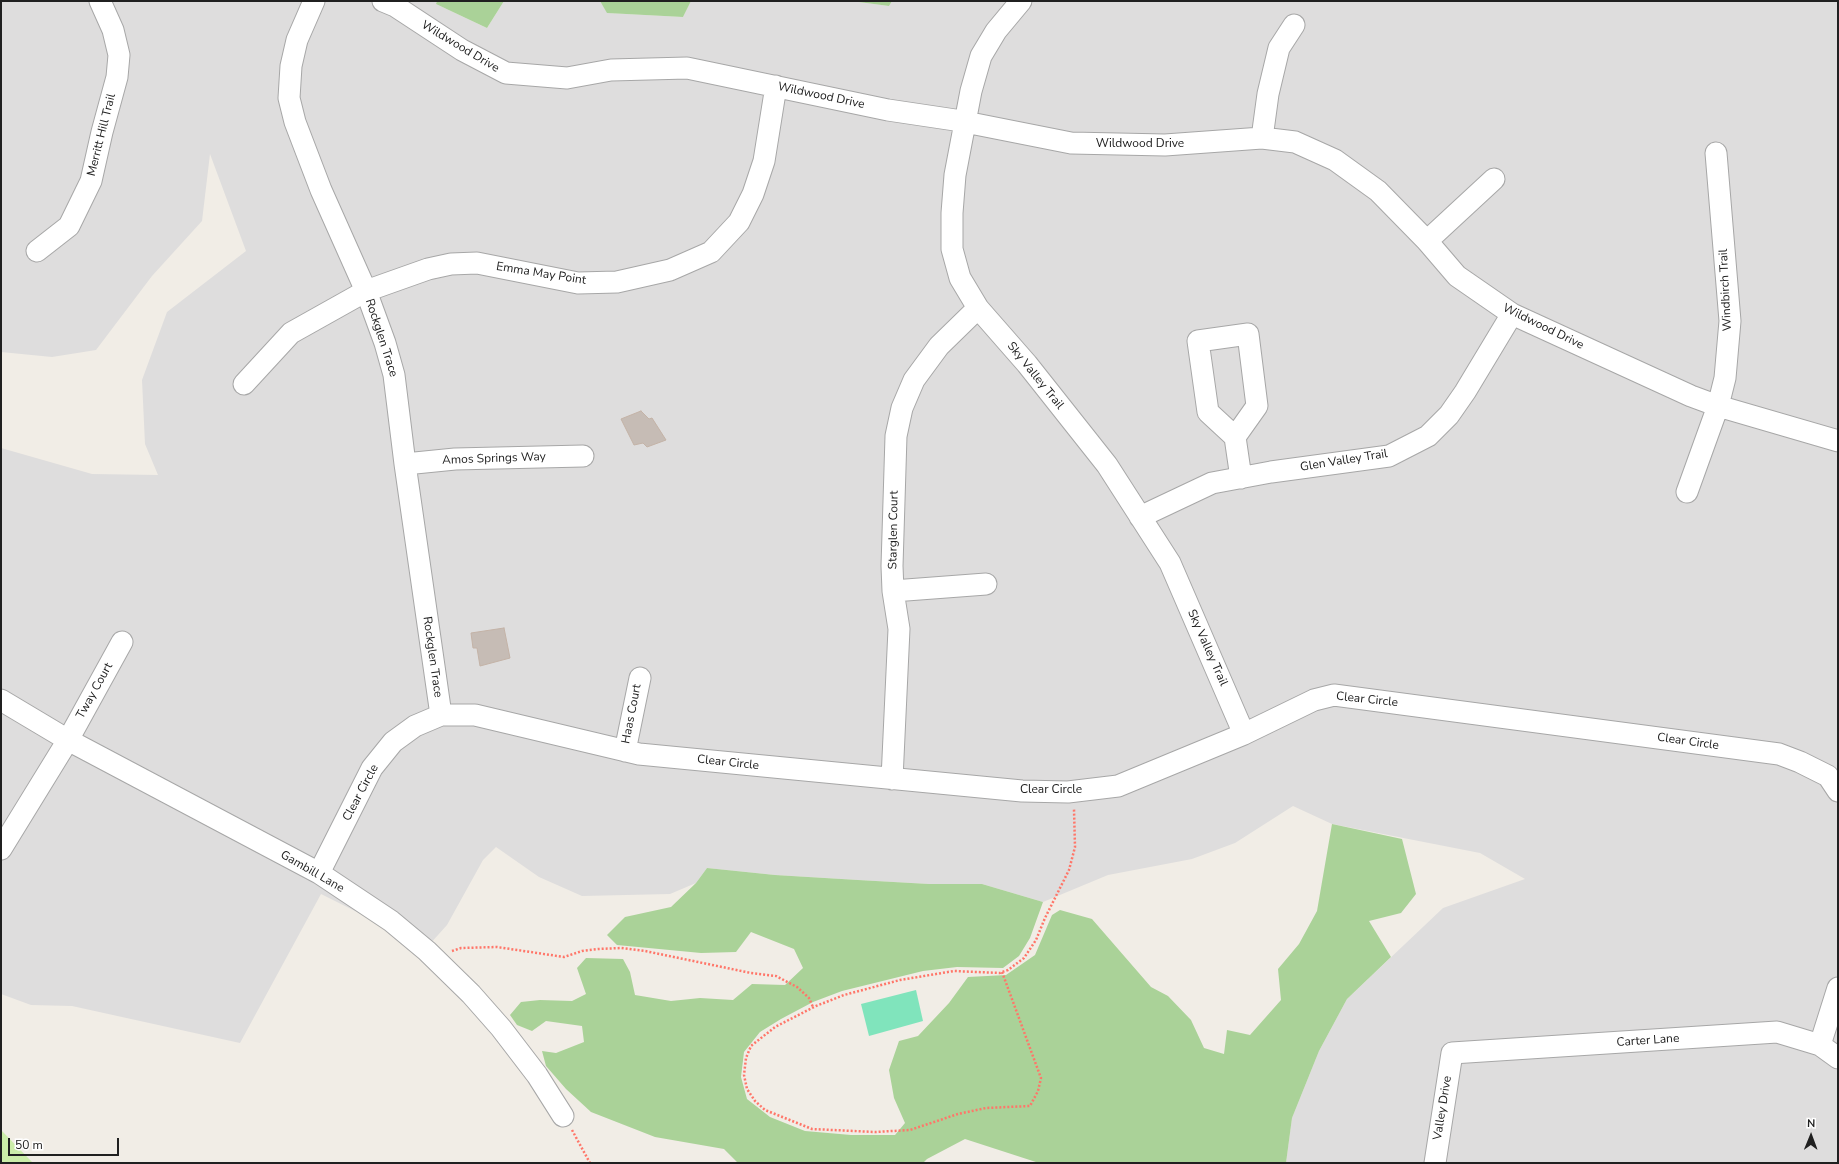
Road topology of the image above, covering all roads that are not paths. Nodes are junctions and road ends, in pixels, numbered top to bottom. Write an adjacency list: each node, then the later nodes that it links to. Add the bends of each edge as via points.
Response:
1 (100, 1): 12 (street, Merritt Hill Trail, via 113,30 119,55 117,77 91,181 70,226)
2 (314, 1): 13 (street, Rockglen Trace, via 297,40 288,98 321,190)
3 (383, 1): 6 (street, Wildwood Drive, via 395,6 462,50 506,73 567,78 611,70 687,68)
4 (1021, 1): 7 (street, Sky Valley Trail, via 996,31 981,56)
5 (1294, 25): 8 (street, via 1279,48 1268,94)
6 (776, 86): 7 (street, Wildwood Drive, via 888,110); 13 (street, Emma May Point, via 764,161 753,194 739,222 712,252 670,270 617,282 578,283 477,263 451,264 428,269)
7 (966, 122): 8 (street, Wildwood Drive, via 1071,143 1165,145); 14 (street, Sky Valley Trail, via 953,198 952,249 960,278)
8 (1262, 138): 11 (street, Wildwood Drive, via 1295,142 1336,160 1378,191)
9 (1716, 153): 17 (street, Windbirch Trail, via 1730,321 1725,378)
10 (1494, 179): 11 (street)
11 (1427, 241): 15 (street, Wildwood Drive, via 1457,276)
12 (37, 251)
13 (366, 291): 16 (street, Emma May Point, via 291,333); 21 (street, Rockglen Trace, via 394,375)
14 (978, 308): 24 (street, Sky Valley Trail, via 1027,364 1107,465); 26 (street, Starglen Court, via 939,346 914,380 902,408 896,436)
15 (1512, 314): 17 (street, Wildwood Drive); 22 (street, Glen Valley Trail, via 1466,392 1449,415 1428,436 1389,456)
16 (244, 384)
17 (1718, 406): 19 (street, Wildwood Drive); 23 (street, Windbirch Trail)
18 (1235, 437): 18 (street, via 1208,412 1198,341 1248,334 1257,406); 22 (street)
19 (1838, 441)
20 (583, 456): 21 (street, Amos Springs Way, via 455,459)
21 (405, 464): 30 (street, Rockglen Trace)
22 (1241, 478): 24 (street, Glen Valley Trail, via 1212,483)
23 (1686, 492)
24 (1140, 516): 31 (street, Sky Valley Trail, via 1170,563)
25 (986, 584): 26 (street)
26 (893, 591): 34 (street, Starglen Court, via 900,629)
27 (122, 642): 32 (street, Tway Court)
28 (640, 678): 33 (street, Haas Court)
29 (1, 700): 32 (street, Gambill Lane)
30 (441, 715): 33 (street, Clear Circle, via 475,715); 37 (street, Clear Circle, via 415,726 393,742 372,768)
31 (1244, 734): 34 (street, Clear Circle, via 1118,786 1068,792 1029,791); 35 (street, Clear Circle, via 1314,700 1334,695 1779,754 1828,776)
32 (68, 740): 36 (street, Tway Court); 37 (street, Gambill Lane)
33 (625, 751): 34 (street, Clear Circle)
34 (892, 779)
35 (1838, 791)
36 (1, 849)
37 (319, 873): 42 (street, Gambill Lane, via 391,922 472,994 537,1075)
38 (1838, 988): 39 (street)
39 (1820, 1045): 40 (street, Carter Lane, via 1777,1032); 41 (street, Carter Lane)
40 (1452, 1053): 43 (street, Valley Drive)
41 (1838, 1058)
42 (563, 1116)
43 (1434, 1163)

